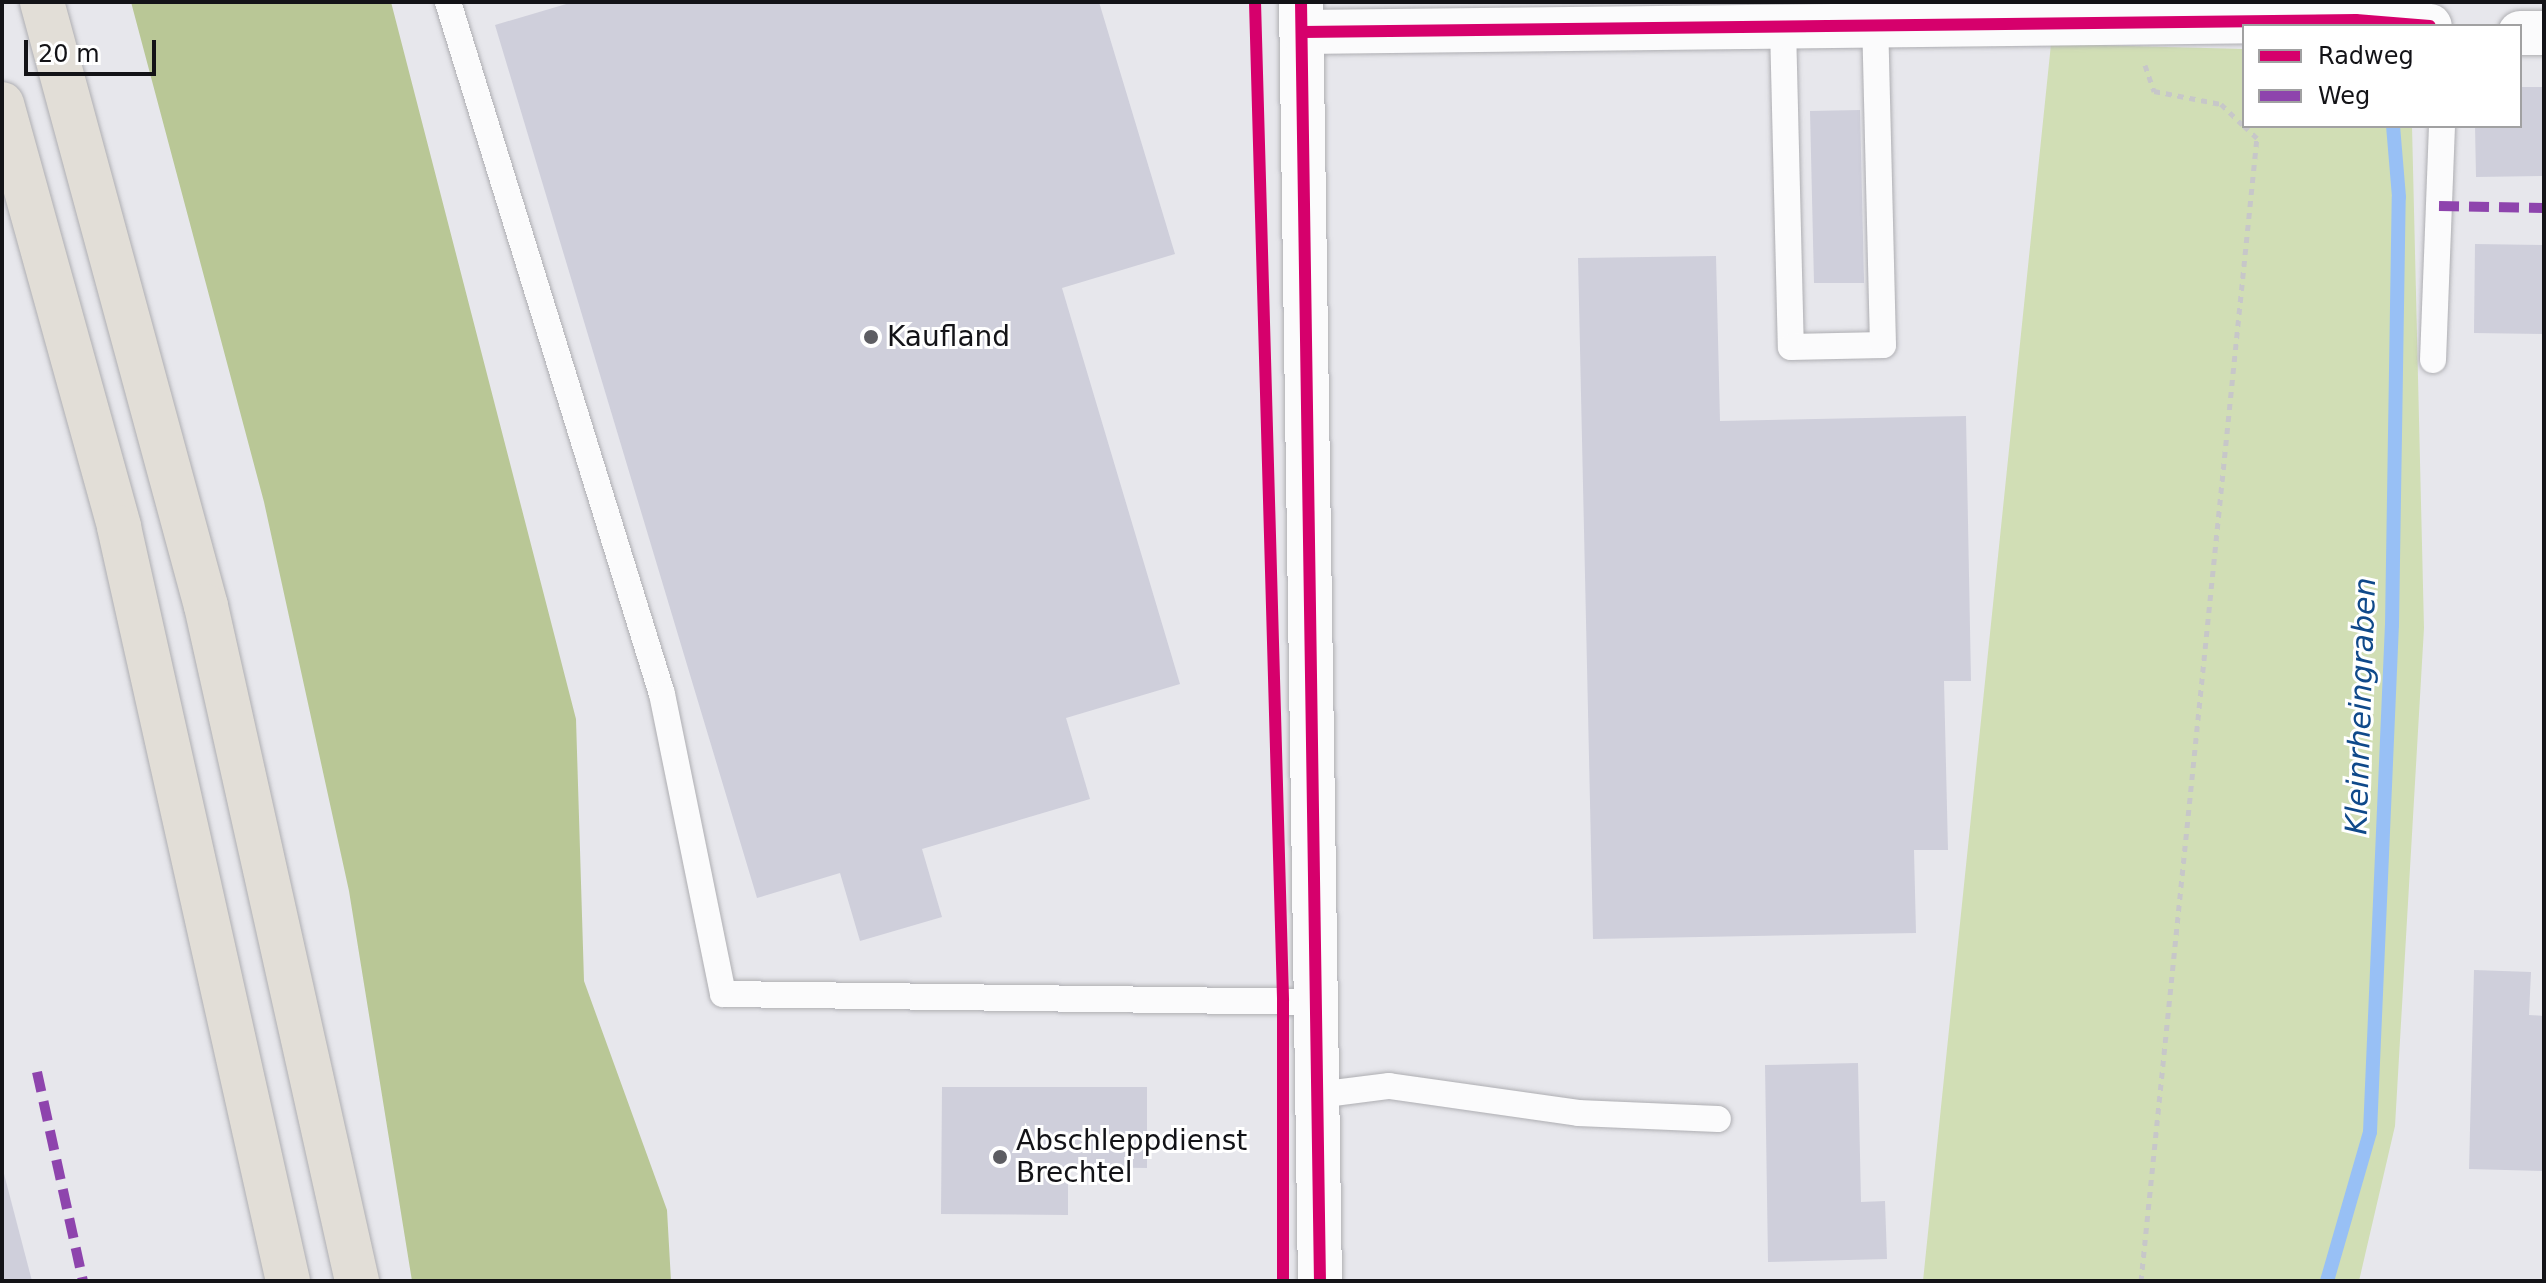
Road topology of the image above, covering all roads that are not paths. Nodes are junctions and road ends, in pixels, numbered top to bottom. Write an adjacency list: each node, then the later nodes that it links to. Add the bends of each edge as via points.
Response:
1 (42, 2): 16 (highway, via 192,548)
2 (448, 2): 12 (lane, via 662,694 723,994)
3 (1302, 17): 6 (street); 12 (street)
4 (2435, 19): 5 (street)
5 (1875, 26): 6 (street); 6 (lane, via 1883,345 1791,347)
6 (1783, 27)
7 (2522, 33): 8 (street)
8 (2544, 33)
9 (2, 104): 15 (highway, via 119,527)
10 (2442, 128): 11 (lane)
11 (2433, 360)
12 (1316, 1002): 13 (street)
13 (1318, 1095): 14 (lane, via 1389,1086 1578,1113); 17 (street)
14 (1718, 1119)
15 (288, 1281)
16 (357, 1281)
17 (1320, 1281)

